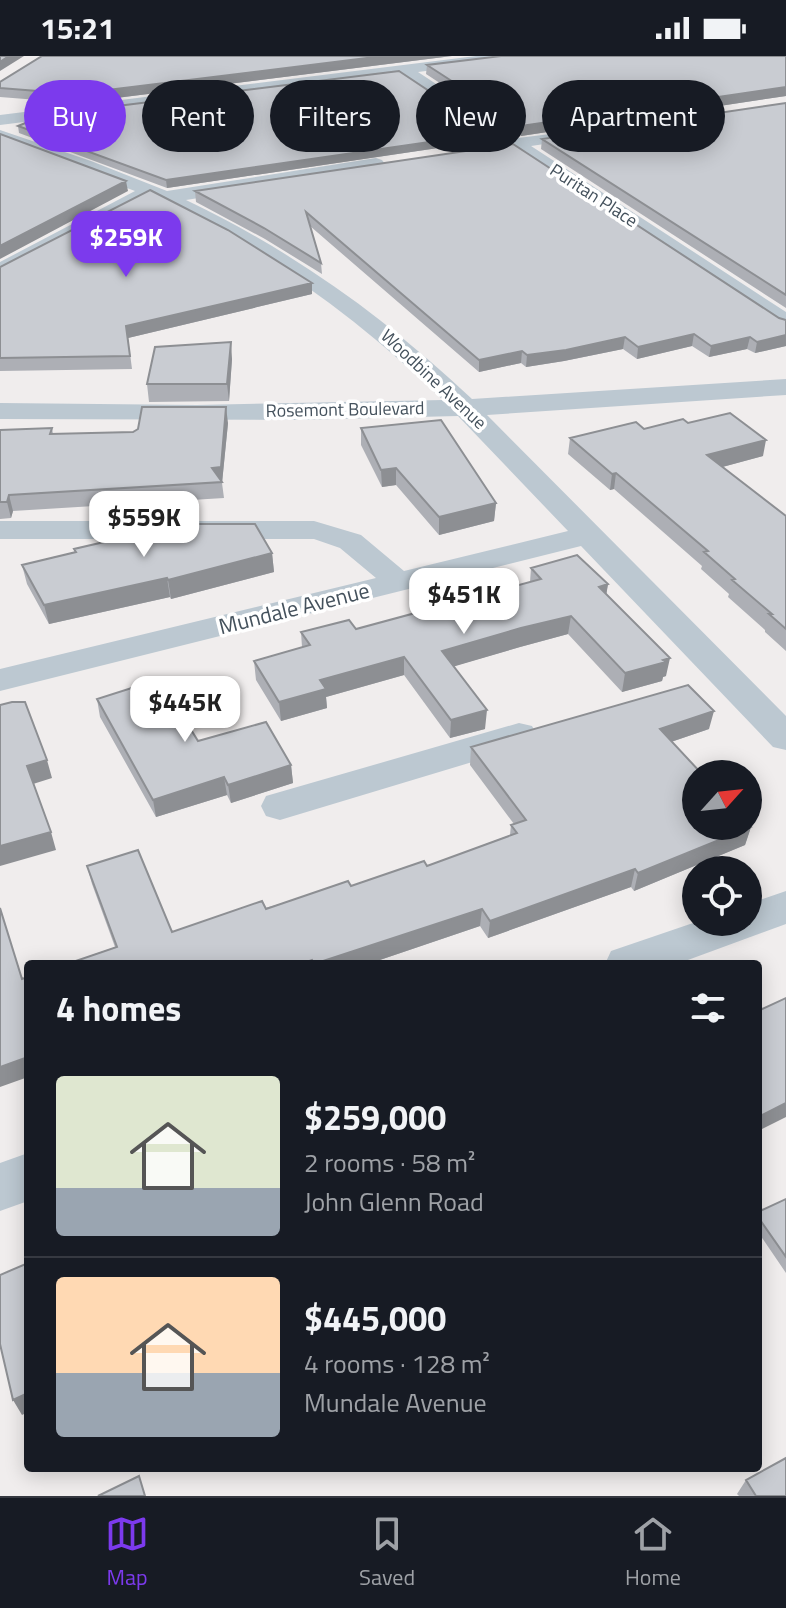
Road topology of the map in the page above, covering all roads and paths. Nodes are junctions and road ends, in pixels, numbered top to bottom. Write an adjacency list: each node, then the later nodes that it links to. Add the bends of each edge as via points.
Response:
1 (512, 56): 2 (street)
2 (402, 69): 3 (street, Puritan Place); 4 (street)
3 (419, 80)
4 (0, 120)
5 (0, 135): 10 (street, Woodbine Avenue)
6 (526, 151): 12 (street, Puritan Place)
7 (460, 152): 8 (street)
8 (439, 155)
9 (393, 162): 10 (street)
10 (160, 193): 11 (street); 14 (street, Woodbine Avenue, via 321,285)
11 (0, 271)
12 (786, 322)
13 (786, 387): 14 (street, Rosemont Boulevard)
14 (465, 406): 15 (street, Rosemont Boulevard); 17 (street, Woodbine Avenue)
15 (0, 411)
16 (0, 530): 18 (street, via 314,530 365,548)
17 (588, 535): 18 (street, Mundale Avenue); 21 (street, Woodbine Avenue, via 712,681)
18 (398, 582): 19 (street, Mundale Avenue)
19 (0, 680)
20 (545, 728): 22 (street)
21 (786, 738)
22 (280, 806)
23 (786, 907): 24 (street)
24 (762, 915)
25 (704, 936): 26 (street)
26 (638, 960)
27 (24, 1178): 28 (street)
28 (0, 1187)

